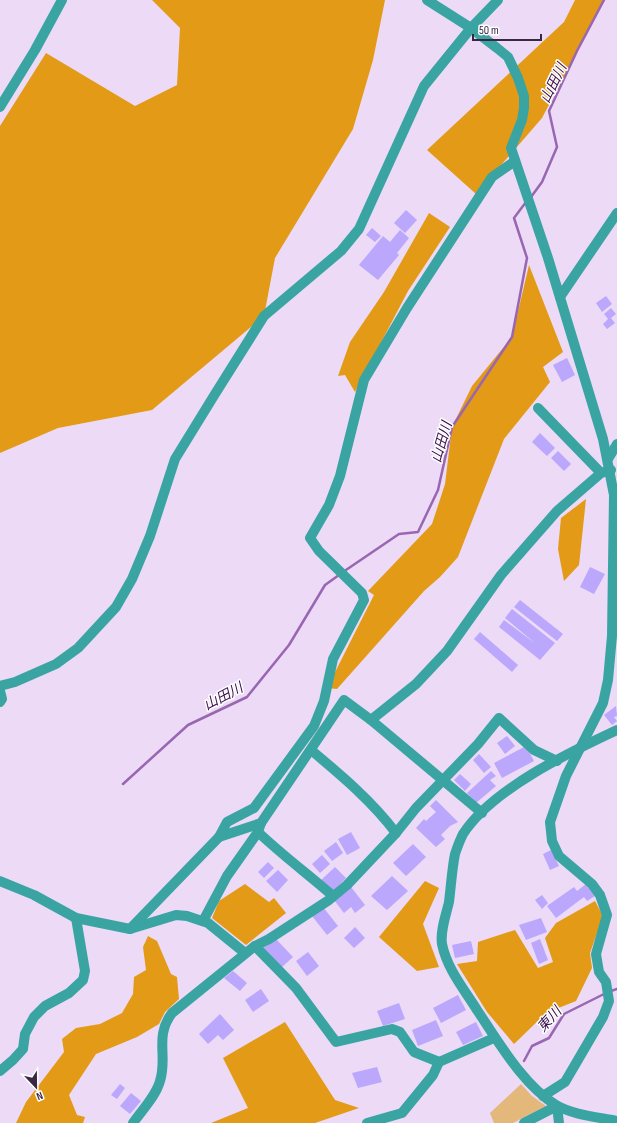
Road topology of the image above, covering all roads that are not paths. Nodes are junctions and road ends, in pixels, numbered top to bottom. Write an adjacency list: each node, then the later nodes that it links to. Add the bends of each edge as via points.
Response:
1 (62, 0): 5 (street)
2 (427, 0): 4 (street)
3 (498, 0): 4 (street)
4 (471, 28): 6 (street, via 508,58 524,96 522,120 511,148); 14 (street, via 424,86 359,230 341,251 264,316 188,436 175,459 150,536 132,579 116,607 78,648 56,664)
5 (0, 107)
6 (515, 161): 8 (street); 26 (street, via 492,177 407,308 364,380 340,476 329,505 310,538 319,551 362,593 364,600 333,659 324,701 314,726 254,808 227,822)
7 (617, 213): 8 (street)
8 (560, 297): 11 (street)
9 (538, 408): 12 (street)
10 (617, 444): 11 (street)
11 (608, 459): 12 (street)
12 (606, 472): 13 (street, via 614,495); 17 (street, via 557,511 506,569 447,651 416,684)
13 (615, 575): 19 (street, via 611,658 604,703)
14 (0, 686)
15 (0, 691): 16 (street)
16 (0, 702)
17 (371, 720): 20 (street, via 344,700); 22 (street)
18 (617, 730): 19 (street)
19 (579, 748): 21 (street); 37 (street, via 550,822 552,841 558,856 584,876 600,895 607,915 596,954 599,972 606,982 609,1001 603,1017 565,1082)
20 (311, 750): 24 (street); 25 (street, via 353,785 381,813)
21 (557, 761): 22 (street, via 534,750 499,718); 23 (street, via 500,796)
22 (444, 780): 23 (street); 25 (street)
23 (482, 813): 34 (street, via 463,835 456,853 442,942 448,965)
24 (260, 827): 26 (street); 28 (street, via 280,854 305,871); 30 (street, via 227,876)
25 (396, 833): 28 (street, via 347,885)
26 (219, 837): 31 (street)
27 (0, 881): 29 (street, via 34,895)
28 (333, 896): 32 (street)
29 (76, 918): 31 (street); 36 (street, via 85,971 83,980 69,993 45,1006 34,1017 25,1034 22,1049)
30 (203, 921): 31 (street, via 176,915); 33 (street, via 208,922)
31 (130, 929)
32 (255, 946): 33 (street); 35 (street, via 296,988 336,1042 392,1029 400,1032 414,1052)
33 (245, 954): 40 (street, via 172,1013 165,1022 161,1042 163,1066 160,1082)
34 (494, 1038): 35 (street); 37 (street)
35 (439, 1062): 41 (street, via 433,1075 402,1113)
36 (0, 1071)
37 (543, 1096): 38 (street)
38 (557, 1106): 39 (street); 42 (street); 43 (street)
39 (617, 1121)
40 (134, 1123)
41 (367, 1123)
42 (524, 1123)
43 (559, 1123)

